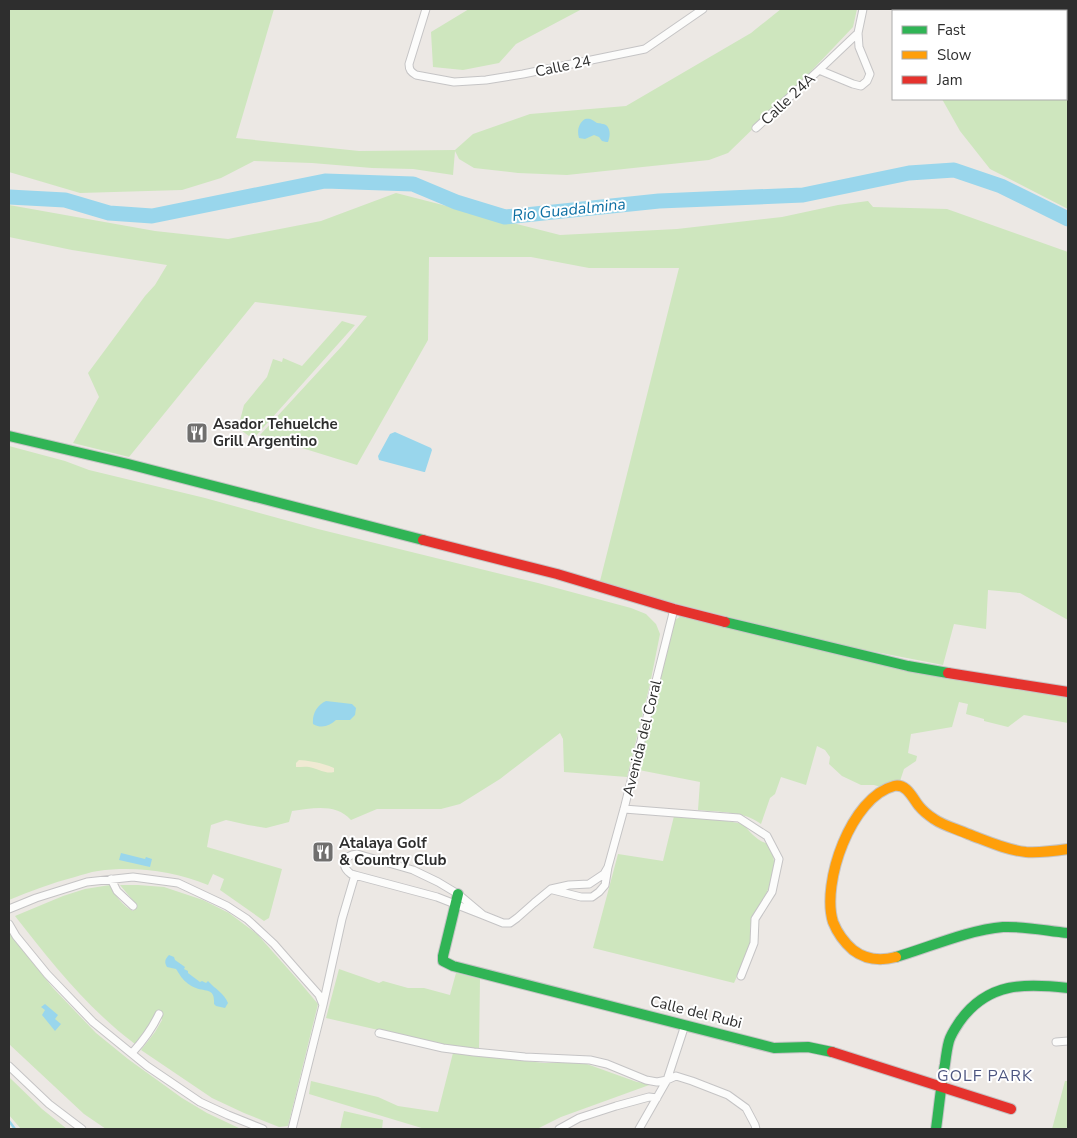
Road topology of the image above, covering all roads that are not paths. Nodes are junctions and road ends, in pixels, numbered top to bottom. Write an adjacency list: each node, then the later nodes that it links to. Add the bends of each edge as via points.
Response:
1 (426, 9): 2 (street, Calle 24, via 409,69 421,77 454,82 523,74 645,49)
2 (703, 9)
3 (863, 9): 4 (street, Calle 24A)
4 (858, 34): 5 (street, Calle 24A); 5 (street, Calle 24A, via 859,47 870,74 867,81 861,86)
5 (818, 70): 6 (street, Calle 24A)
6 (756, 128)
7 (9, 436): 8 (street, via 557,574)
8 (674, 609): 9 (street, via 908,666); 10 (street, Avenida del Coral)
9 (1068, 692)
10 (624, 809): 12 (street, Avenida del Coral); 21 (street, via 740,818 767,836 778,860 772,892 754,918 754,943)
11 (1068, 850): 20 (street, via 1013,850 931,817 903,787 896,786 870,799 849,828 832,886 831,905 841,936 855,952 873,959 924,950 995,928 1014,926)
12 (608, 867): 15 (street, via 604,874 589,884); 15 (street, Avenida del Coral, via 605,885 592,897)
13 (354, 875): 16 (street); 16 (street, via 348,872 345,863 350,855 357,854 412,870 438,882); 23 (street)
14 (111, 879): 17 (street, via 117,891); 18 (street, via 87,882); 23 (street, via 132,877 178,883 227,906 274,944 319,995)
15 (551, 890): 16 (street, via 517,918 503,923)
16 (456, 899): 25 (street, Calle del Rubi, via 443,961)
17 (133, 906)
18 (9, 909)
19 (9, 924): 29 (street, via 60,988 93,1022)
20 (1068, 933)
21 (741, 976)
22 (1068, 988): 32 (street, via 1042,985 1009,987 983,997 968,1010 949,1040)
23 (323, 1005): 37 (street)
24 (159, 1014): 29 (street, via 143,1042)
25 (685, 1025): 31 (street); 32 (street, Calle del Rubi, via 774,1048 808,1047 829,1051)
26 (379, 1033): 31 (street, via 474,1052 590,1060 646,1080)
27 (1068, 1040): 28 (street)
28 (1056, 1042)
29 (132, 1053): 36 (street, via 200,1102)
30 (9, 1066): 35 (street, via 49,1104)
31 (667, 1080): 33 (street); 40 (street, via 676,1076 728,1095 746,1108)
32 (941, 1086): 34 (street, Calle del Rubi); 41 (street)
33 (657, 1098): 38 (street, via 649,1097 616,1106 579,1118); 39 (street)
34 (1011, 1109)
35 (82, 1129)
36 (263, 1129)
37 (293, 1129)
38 (559, 1129)
39 (639, 1129)
40 (756, 1129)
41 (936, 1129)

